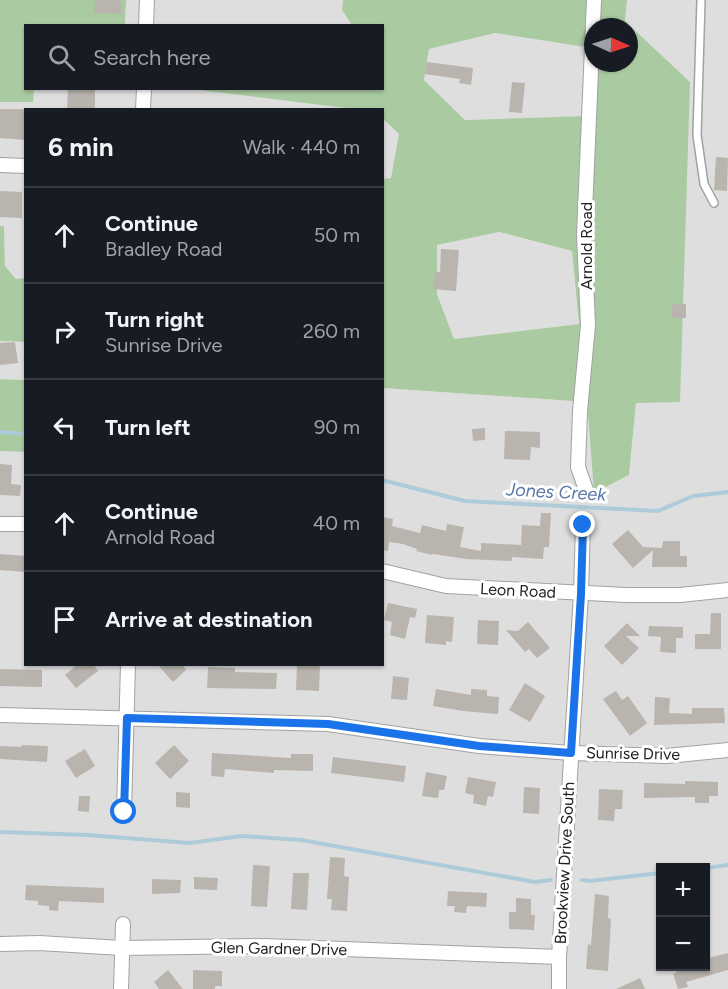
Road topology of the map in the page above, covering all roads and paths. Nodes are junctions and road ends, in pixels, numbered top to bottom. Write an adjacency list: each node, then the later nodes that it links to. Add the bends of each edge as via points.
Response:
1 (147, 0): 4 (street)
2 (594, 0): 10 (street, Arnold Road, via 584,235 588,325 578,467)
3 (700, 0): 9 (lane, via 697,135 704,184)
4 (146, 24)
5 (144, 90): 6 (street)
6 (143, 108)
7 (0, 165): 8 (street)
8 (24, 166)
9 (714, 203)
10 (586, 490)
11 (0, 524): 12 (street)
12 (24, 524)
13 (583, 525): 16 (street)
14 (384, 571): 16 (street, Leon Road, via 446,586)
15 (728, 590): 16 (street, Leon Road, via 680,595)
16 (581, 594): 21 (street, Brookview Drive South)
17 (128, 666): 19 (street)
18 (0, 715): 19 (street, Sunrise Drive)
19 (127, 718): 21 (street, Sunrise Drive, via 328,724 479,746); 22 (street)
20 (728, 750): 21 (street, Sunrise Drive, via 667,756)
21 (571, 753): 26 (street, Brookview Drive South)
22 (124, 812)
23 (123, 924): 25 (street)
24 (0, 944): 25 (street, Glen Gardner Drive)
25 (122, 948): 26 (street, Glen Gardner Drive, via 264,946); 27 (street)
26 (559, 957): 28 (street, Brookview Drive South)
27 (121, 989)
28 (559, 989)

